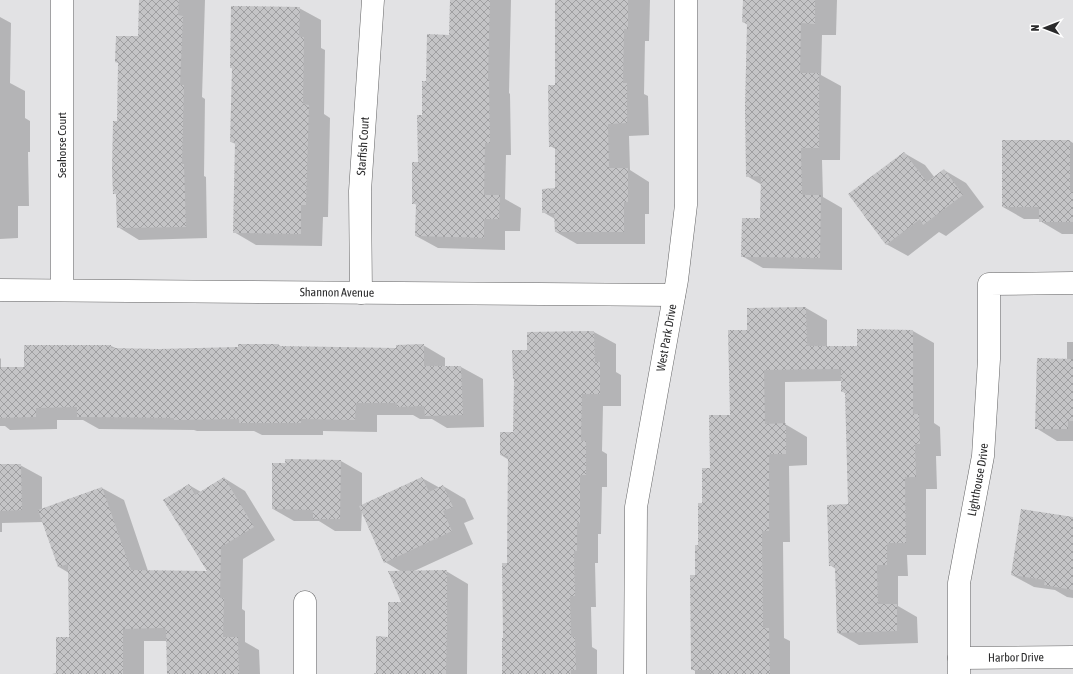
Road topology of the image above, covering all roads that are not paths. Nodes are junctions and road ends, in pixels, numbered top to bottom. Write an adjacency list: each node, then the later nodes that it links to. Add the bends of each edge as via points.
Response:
1 (62, 0): 6 (street, Seahorse Court)
2 (373, 0): 7 (street, Starfish Court, via 360,191)
3 (686, 0): 8 (street, West Park Drive, via 686,205)
4 (1073, 283): 11 (street, Lighthouse Drive, via 989,284 989,359 983,456 959,583)
5 (0, 290): 6 (street, Shannon Avenue)
6 (62, 290): 7 (street, Shannon Avenue)
7 (361, 293): 8 (street, Shannon Avenue)
8 (674, 296): 13 (street, West Park Drive, via 636,507)
9 (305, 602): 12 (street)
10 (1073, 657): 11 (street, Harbor Drive)
11 (959, 666)
12 (306, 674)
13 (635, 674)

